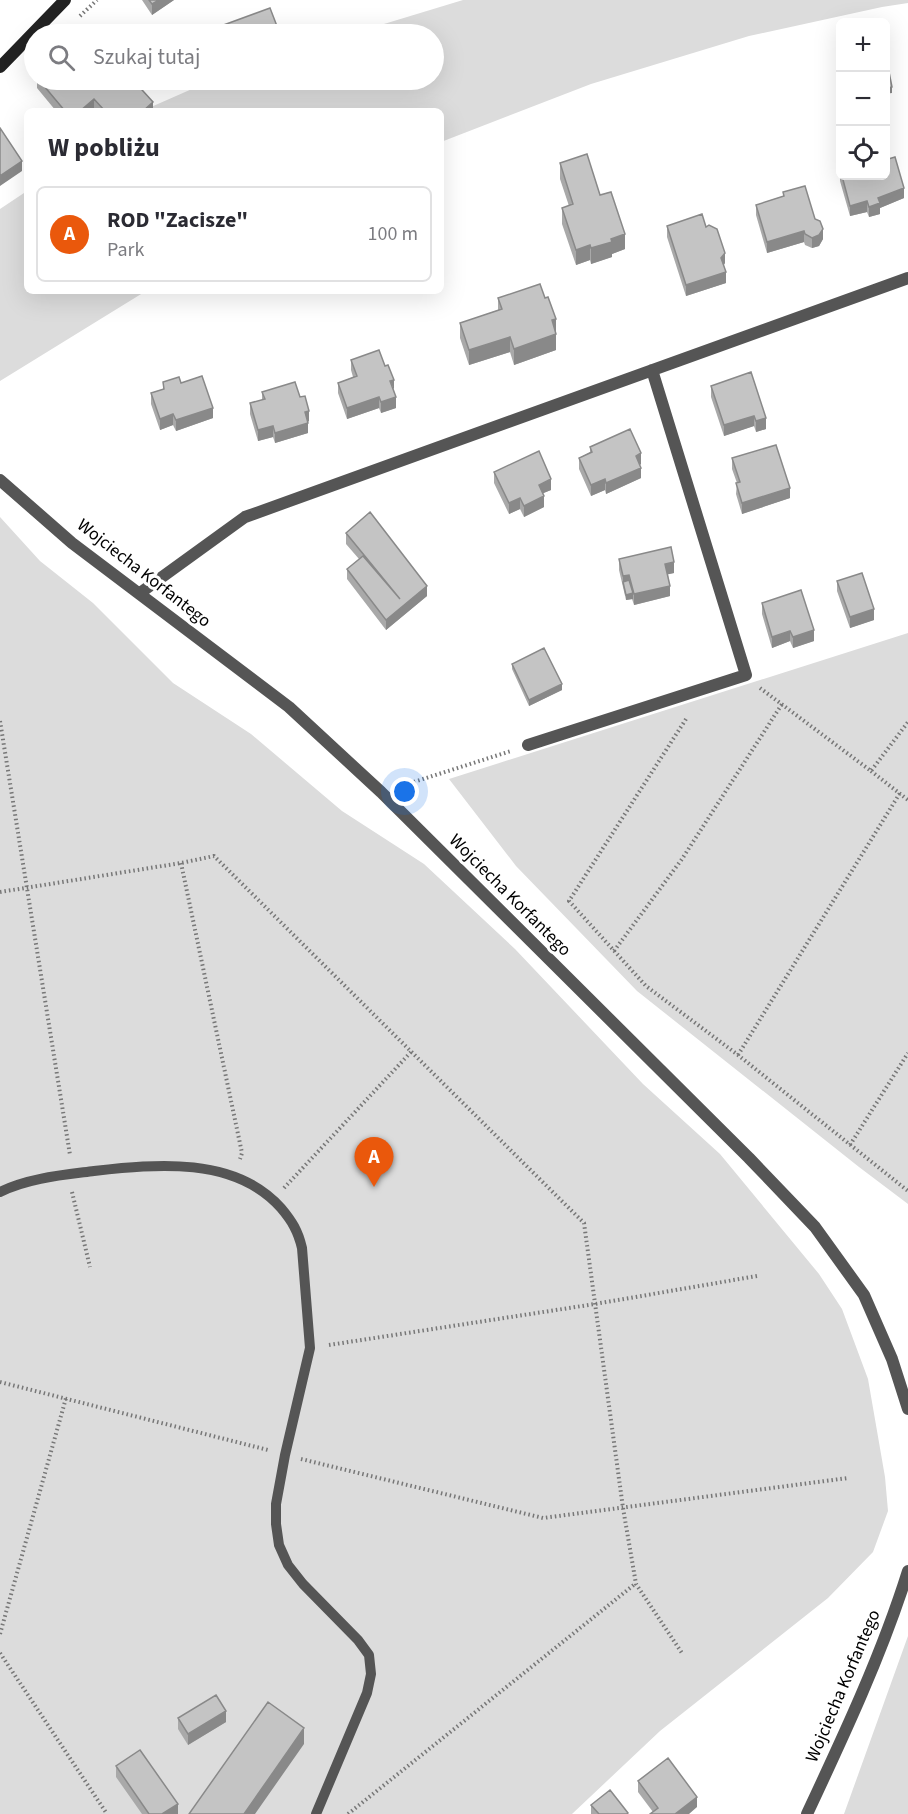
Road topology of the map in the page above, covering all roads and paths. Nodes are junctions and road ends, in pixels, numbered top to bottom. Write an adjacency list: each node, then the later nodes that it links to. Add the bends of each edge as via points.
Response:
1 (65, 0): 2 (street)
2 (42, 24)
3 (24, 42): 4 (street)
4 (0, 67)
5 (908, 278): 6 (street)
6 (652, 370): 8 (street, via 245,517); 9 (street)
7 (0, 480): 8 (street, Wojciecha Korfantego, via 72,543)
8 (140, 593): 16 (street, Wojciecha Korfantego, via 289,707)
9 (746, 675): 10 (path); 14 (street)
10 (782, 704): 15 (path); 22 (path, via 682,859)
11 (686, 719): 22 (path, via 569,902)
12 (0, 721): 20 (path)
13 (908, 722): 15 (path)
14 (528, 745): 16 (path)
15 (871, 771): 17 (path)
16 (381, 792): 38 (street, Wojciecha Korfantego, via 815,1227 864,1294)
17 (900, 793): 18 (path); 25 (path)
18 (908, 800)
19 (181, 863): 20 (path); 23 (path, via 214,856); 28 (path, via 242,1153)
20 (26, 887): 21 (path); 27 (path)
21 (0, 892)
22 (614, 951): 25 (path, via 646,986)
23 (411, 1052): 31 (path); 34 (path, via 584,1222)
24 (908, 1053): 26 (path)
25 (738, 1055): 26 (path)
26 (850, 1145): 29 (path)
27 (70, 1174): 28 (lane, via 140,1166 183,1166); 30 (lane); 32 (path)
28 (236, 1176): 31 (lane)
29 (908, 1191)
30 (0, 1192)
31 (273, 1199): 35 (lane, via 299,1234)
32 (90, 1267)
33 (757, 1276): 34 (path)
34 (595, 1304): 35 (path); 41 (path)
35 (310, 1348): 39 (lane)
36 (0, 1382): 37 (path)
37 (66, 1398): 39 (path); 44 (path)
38 (908, 1409)
39 (285, 1455): 41 (path, via 543,1518); 50 (lane, via 276,1504 279,1545 303,1584 369,1655 371,1674 367,1693)
40 (849, 1478): 41 (path)
41 (623, 1508): 43 (path)
42 (908, 1570): 52 (street, Wojciecha Korfantego, via 844,1734)
43 (636, 1584): 48 (path); 51 (path)
44 (8, 1606): 45 (path); 46 (path)
45 (0, 1608)
46 (0, 1634)
47 (0, 1653): 49 (path)
48 (682, 1653)
49 (107, 1814)
50 (316, 1814)
51 (348, 1814)
52 (807, 1814)

